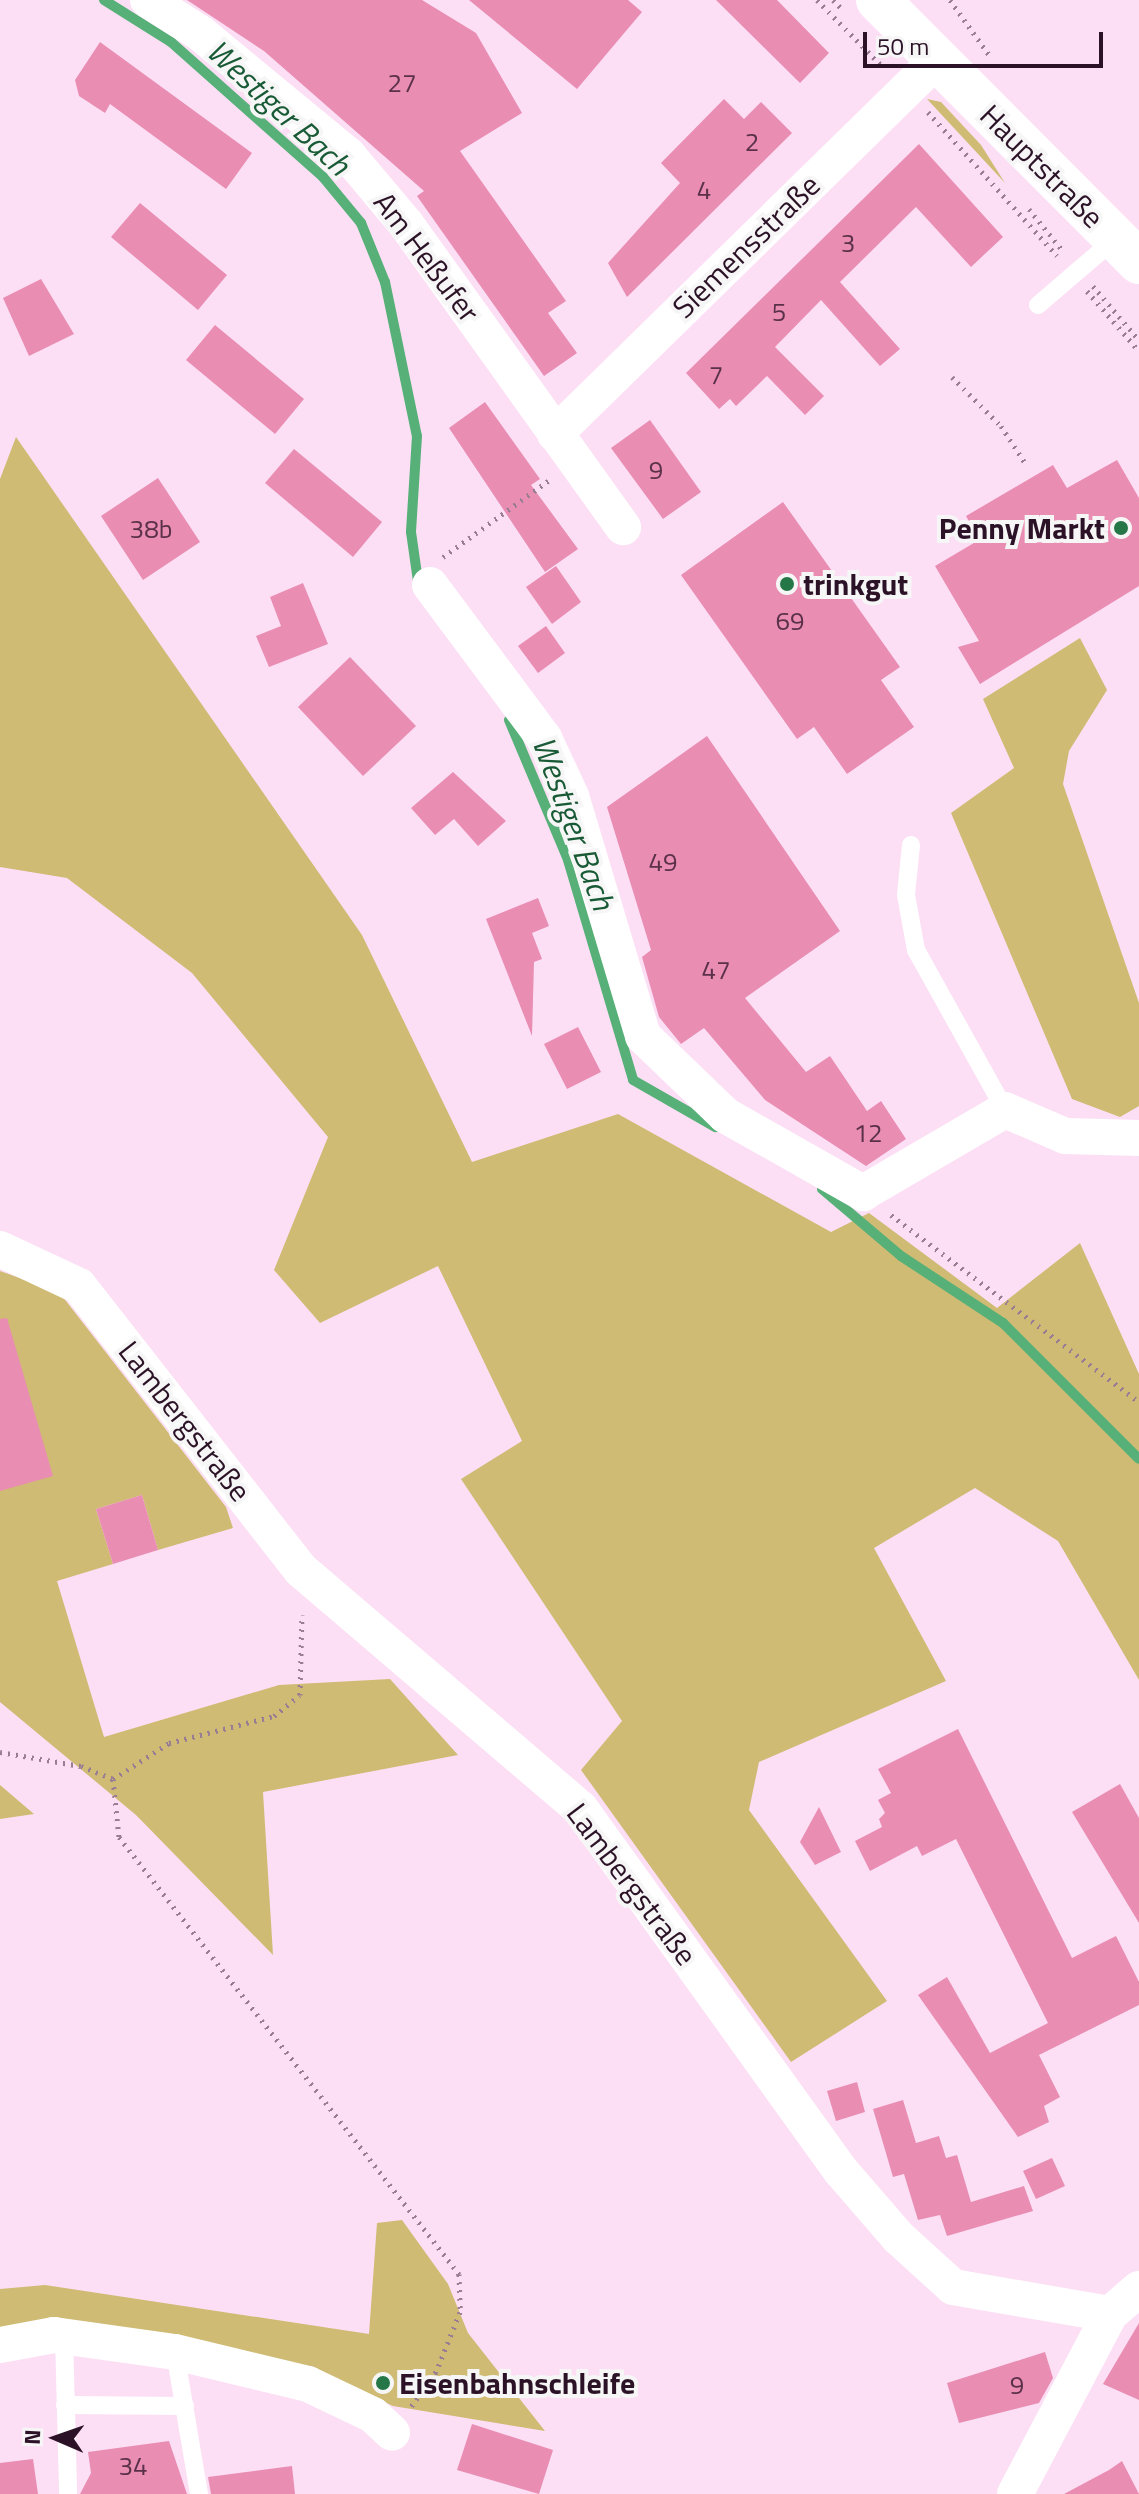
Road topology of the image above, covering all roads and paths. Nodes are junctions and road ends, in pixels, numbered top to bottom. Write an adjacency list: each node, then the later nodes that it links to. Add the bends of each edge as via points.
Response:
1 (148, 0): 11 (street, Am Heßufer, via 271,88 365,191)
2 (817, 0): 5 (path)
3 (878, 0): 4 (main road, Hauptstraße)
4 (938, 59): 5 (street, Siemensstraße); 6 (main road, Hauptstraße)
5 (906, 90): 7 (path); 11 (street, Siemensstraße)
6 (1127, 251): 7 (lane)
7 (1073, 275): 8 (lane); 9 (path)
8 (1038, 305)
9 (1139, 351)
10 (952, 377): 12 (path, via 1001,426)
11 (566, 448): 13 (street, Am Heßufer); 14 (path, via 434,563)
12 (1025, 463)
13 (623, 527)
14 (430, 585): 18 (street, via 544,738 571,796 643,1036 725,1115)
15 (911, 845): 16 (lane, via 906,895 916,950)
16 (1005, 1110): 17 (street, via 1065,1136); 18 (street)
17 (1139, 1138)
18 (863, 1193): 20 (path)
19 (0, 1249): 21 (street, Lambergstraße, via 79,1286)
20 (1139, 1402)
21 (301, 1570): 23 (path, via 300,1695 274,1716 169,1743); 25 (street, Lambergstraße, via 580,1808 841,2171 953,2287)
22 (0, 1752): 23 (path, via 81,1766)
23 (113, 1779): 31 (path, via 119,1837 459,2274 460,2312 436,2372)
24 (1139, 2289): 25 (street)
25 (1110, 2314): 34 (street)
26 (64, 2336): 27 (street); 28 (street); 29 (lane)
27 (0, 2345)
28 (175, 2352): 30 (lane); 31 (street, via 308,2384 373,2415)
29 (65, 2405): 30 (lane); 32 (lane)
30 (185, 2406): 33 (lane)
31 (392, 2433)
32 (68, 2494)
33 (199, 2494)
34 (1015, 2494)

